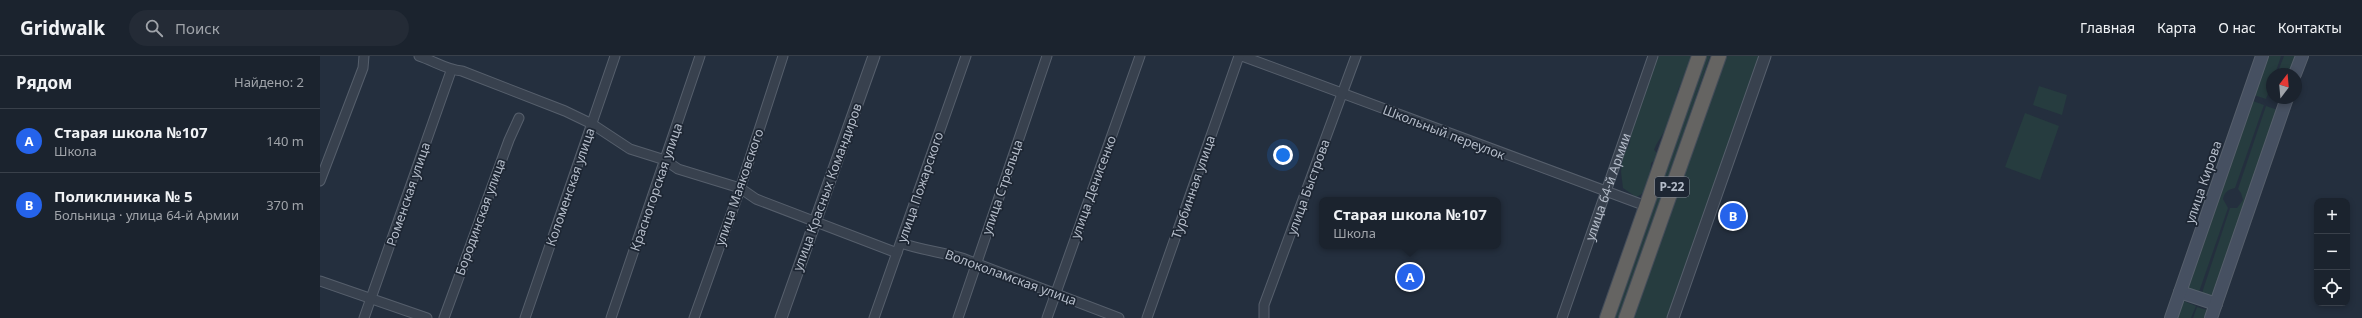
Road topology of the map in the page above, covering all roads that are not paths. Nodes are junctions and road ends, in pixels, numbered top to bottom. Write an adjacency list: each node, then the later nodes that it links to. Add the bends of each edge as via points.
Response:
1 (364, 56): 26 (street, via 363,68)
2 (419, 56): 20 (street, via 435,61)
3 (615, 56): 24 (street, Коломенская улица)
4 (700, 56): 25 (street, Красногорская улица)
5 (783, 56): 27 (street, улица Маяковского)
6 (874, 56): 30 (street, улица Красных Командиров)
7 (966, 56): 31 (street, улица Пожарского)
8 (1048, 56): 33 (street, улица Стрельца)
9 (1140, 56): 36 (street, улица Денисенко)
10 (1239, 56): 50 (street, Турбинная улица)
11 (1242, 56): 21 (street, Школьный переулок)
12 (1356, 56): 21 (street, улица Быстрова)
13 (1653, 56): 28 (street, улица 64-й Армии)
14 (1699, 56): 29 (highway, Р-22)
15 (1719, 56): 54 (highway, Р-22)
16 (1765, 56): 55 (street)
17 (2262, 56): 35 (main road, улица Кирова)
18 (2302, 56): 19 (main road)
19 (2297, 68)
20 (451, 71): 24 (street, via 462,71 520,92); 37 (street, Роменская улица)
21 (1342, 94): 28 (street, Школьный переулок); 51 (street, улица Быстрова, via 1264,305)
22 (2285, 104): 38 (main road)
23 (519, 118): 41 (street, Бородинская улица)
24 (592, 124): 25 (street, via 630,149); 42 (street, Коломенская улица)
25 (665, 160): 27 (street, via 678,169); 43 (street, Красногорская улица)
26 (320, 181)
27 (740, 188): 30 (street, via 756,199); 44 (street, улица Маяковского)
28 (1607, 192): 29 (street, Школьный переулок); 52 (street, улица 64-й Армии)
29 (1646, 206): 53 (highway, Р-22)
30 (814, 221): 32 (street); 45 (street, улица Красных Командиров)
31 (901, 243): 32 (street, улица Пожарского); 33 (street, Волоколамская улица, via 920,250 939,251)
32 (897, 253): 46 (street, улица Пожарского)
33 (975, 265): 36 (street, Волоколамская улица); 47 (street, улица Стрельца)
34 (320, 281): 37 (street)
35 (2180, 292): 38 (main road); 56 (main road, улица Кирова)
36 (1055, 294): 48 (street, улица Денисенко); 49 (street, Волоколамская улица)
37 (371, 299): 39 (street, Роменская улица); 40 (street)
38 (2216, 304): 57 (main road)
39 (364, 318)
40 (427, 318)
41 (444, 318)
42 (525, 318)
43 (612, 318)
44 (694, 318)
45 (781, 318)
46 (874, 318)
47 (958, 318)
48 (1047, 318)
49 (1119, 318)
50 (1147, 318)
51 (1264, 318)
52 (1562, 318)
53 (1607, 318)
54 (1626, 318)
55 (1673, 318)
56 (2171, 318)
57 (2211, 318)

